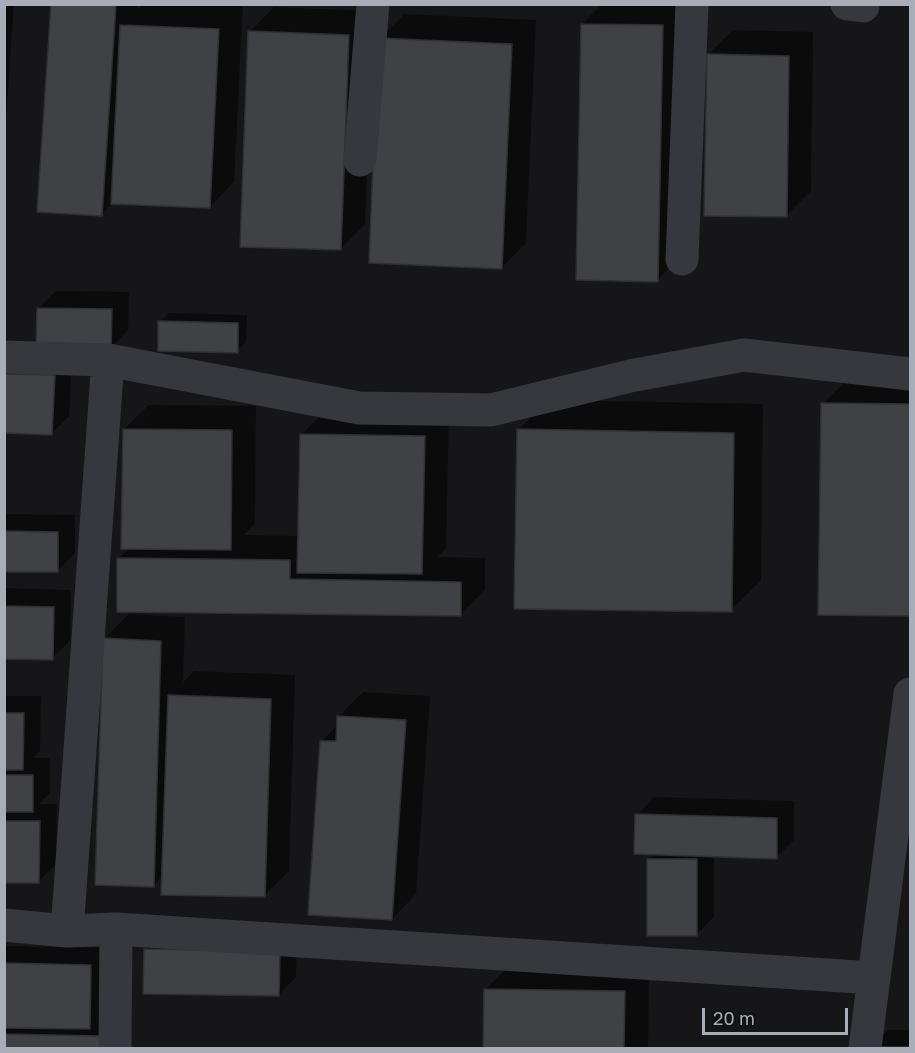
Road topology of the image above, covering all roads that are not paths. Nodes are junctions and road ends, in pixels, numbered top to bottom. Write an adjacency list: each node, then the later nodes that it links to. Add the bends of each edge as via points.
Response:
1 (373, 4): 3 (street)
2 (692, 4): 4 (street)
3 (360, 160)
4 (682, 259)
5 (4, 357): 6 (street)
6 (108, 360): 7 (street, via 359,408 469,410 491,410 630,376 744,355); 12 (street)
7 (910, 374)
8 (910, 694): 9 (street)
9 (899, 878): 13 (street)
10 (4, 925): 12 (street)
11 (116, 929): 12 (street); 13 (street); 14 (street)
12 (67, 931)
13 (874, 978): 15 (street)
14 (115, 1048)
15 (865, 1048)

